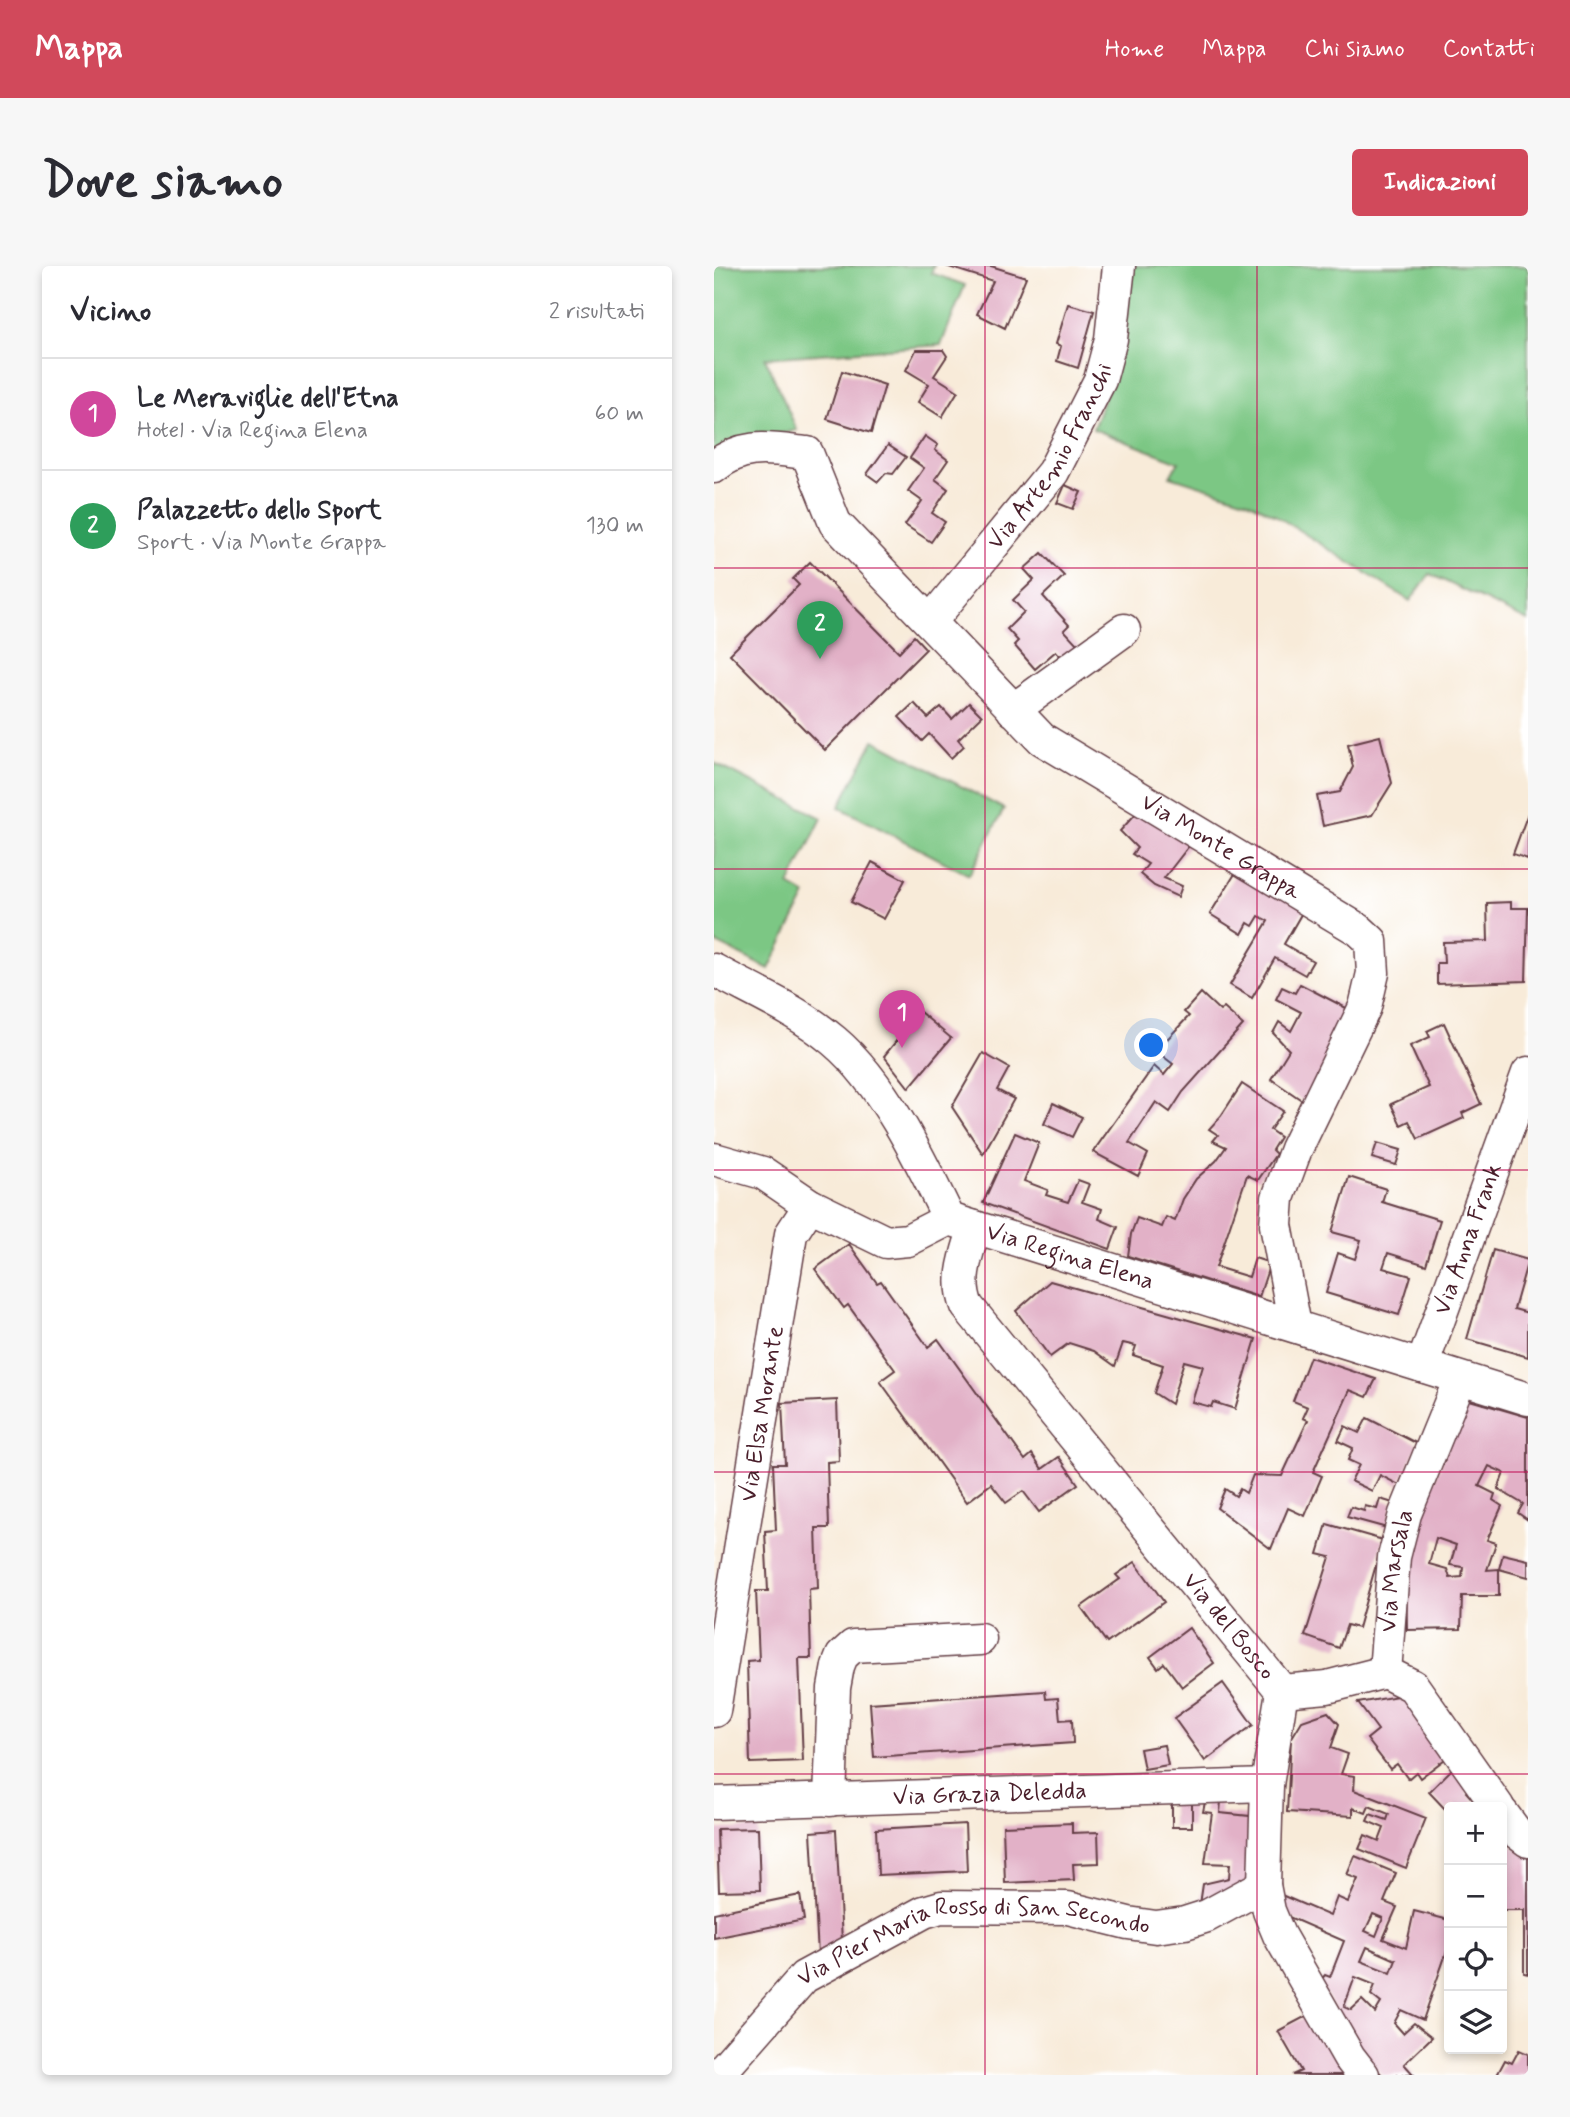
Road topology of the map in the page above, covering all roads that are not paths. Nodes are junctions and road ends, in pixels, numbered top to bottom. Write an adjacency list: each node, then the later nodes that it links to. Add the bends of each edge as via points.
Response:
1 (1119, 266): 3 (street, Via Artemio Franchi, via 1111,339 1100,380 1053,472)
2 (714, 467): 3 (street, Via Monte Grappa, via 747,449 807,453 835,523)
3 (930, 622): 5 (street, Via Monte Grappa)
4 (1124, 630): 5 (street)
5 (1013, 710): 11 (street, Via Monte Grappa, via 1042,739 1359,930 1370,941 1373,973 1365,1007 1296,1149 1278,1198 1276,1225)
6 (714, 970): 10 (street, Via Regina Elena, via 793,1013 853,1060)
7 (1528, 1073): 12 (street, Via Anna Frank)
8 (714, 1159): 9 (street, via 763,1173)
9 (810, 1205): 10 (street, via 886,1242 908,1241); 18 (street, Via Elsa Morante, via 791,1234)
10 (962, 1223): 11 (street, Via Regina Elena); 17 (street, Via del Bosco, via 961,1291 967,1306)
11 (1295, 1326): 12 (street, Via Regina Elena)
12 (1422, 1366): 13 (street, Via Regina Elena)
13 (1460, 1379): 14 (street, Via Regina Elena); 16 (street, Via Marsala, via 1405,1514 1394,1557)
14 (1528, 1399)
15 (980, 1639): 20 (street, via 853,1646 842,1656 834,1688)
16 (1385, 1672): 17 (street, via 1327,1687); 21 (street, via 1413,1686)
17 (1282, 1690): 19 (street, Via del Bosco)
18 (714, 1711)
19 (1267, 1785): 20 (street, Via Grazia Deledda); 25 (street, Via del Bosco)
20 (830, 1800): 22 (street, Via Grazia Deledda)
21 (1494, 1802)
22 (714, 1803)
23 (1507, 1820): 24 (street)
24 (1528, 1841)
25 (1264, 1885): 26 (street, Via Pier Maria Rosso di San Secondo, via 1207,1916 1156,1927 1068,1908 941,1907 924,1912 804,1977); 27 (street, Via del Bosco, via 1279,1935)
26 (718, 2075)
27 (1363, 2075)

